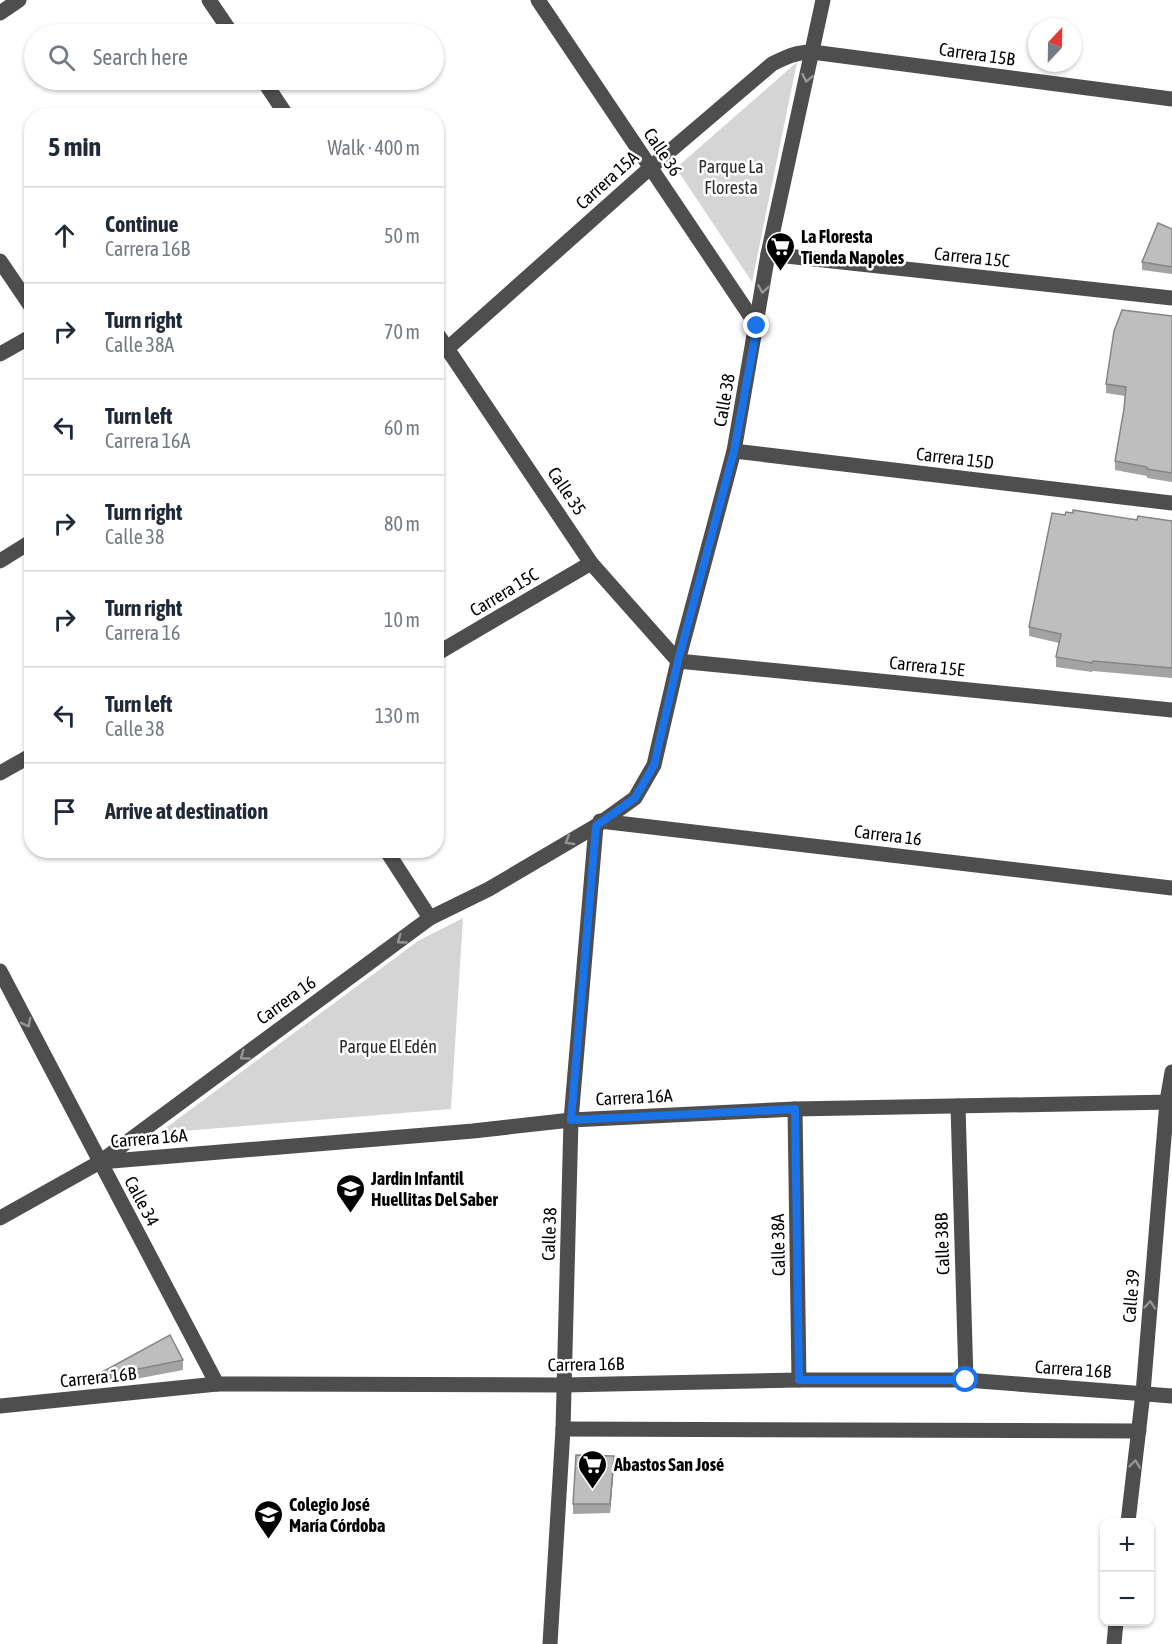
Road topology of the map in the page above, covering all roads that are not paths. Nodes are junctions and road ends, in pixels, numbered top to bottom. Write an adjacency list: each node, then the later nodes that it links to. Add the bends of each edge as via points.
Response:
1 (19, 0): 5 (street)
2 (209, 0): 6 (street)
3 (538, 0): 11 (street, Calle 36)
4 (823, 0): 7 (street, Calle 38)
5 (0, 14)
6 (225, 24)
7 (812, 52): 9 (street, Carrera 15B); 11 (street, Carrera 15A, via 800,52 772,64); 12 (street, Calle 38, one-way to 12)
8 (270, 90): 10 (street)
9 (1172, 99)
10 (282, 108)
11 (650, 168): 16 (street, Calle 36); 18 (street, Carrera 15A)
12 (768, 254): 15 (street, Carrera 15C); 16 (street, Calle 38, one-way to 16)
13 (0, 261): 14 (street)
14 (24, 296)
15 (1172, 298)
16 (757, 326): 21 (street, Calle 38)
17 (24, 340): 19 (street)
18 (444, 349)
19 (0, 354)
20 (444, 354): 25 (street, Calle 35)
21 (734, 451): 22 (street, Carrera 15D); 27 (street, Calle 38)
22 (1172, 504)
23 (24, 546): 24 (street)
24 (0, 561)
25 (591, 563): 26 (street, Carrera 15C); 27 (street, Calle 35)
26 (444, 649)
27 (678, 661): 28 (street, Carrera 15E); 31 (street, Calle 38, via 654,765)
28 (1172, 710)
29 (24, 760): 30 (street)
30 (0, 773)
31 (635, 798): 32 (street, Carrera 16)
32 (598, 824): 34 (street, Carrera 16); 35 (street, Carrera 16, one-way to 35, via 489,889); 41 (street, Calle 38)
33 (391, 858): 35 (street)
34 (1172, 888)
35 (430, 918): 42 (street, Carrera 16, one-way to 42)
36 (0, 971): 42 (street, Calle 34, one-way to 42)
37 (1172, 1072): 38 (street, Calle 39)
38 (1170, 1102): 39 (street, Carrera 16A); 48 (street, Calle 39, one-way to 38)
39 (958, 1106): 40 (street, Carrera 16A); 45 (street, Calle 38B)
40 (795, 1109): 41 (street, Carrera 16A); 44 (street, Calle 38A)
41 (571, 1120): 42 (street, Carrera 16A); 47 (street, Calle 38)
42 (100, 1162): 43 (street, Carrera 16); 46 (street, Calle 34)
43 (0, 1218)
44 (799, 1380): 45 (street, Carrera 16B); 47 (street, Carrera 16B)
45 (966, 1380): 48 (street, Carrera 16B)
46 (217, 1384): 47 (street, Carrera 16B); 50 (street, Carrera 16B)
47 (564, 1384): 51 (street, Calle 38)
48 (1143, 1390): 49 (street, Carrera 16B); 52 (street, Calle 39)
49 (1172, 1396)
50 (0, 1406)
51 (562, 1429): 52 (street); 55 (street, Calle 38)
52 (1139, 1431): 53 (street, Calle 39, one-way to 52)
53 (1128, 1518)
54 (1116, 1626): 56 (street)
55 (550, 1644)
56 (1114, 1644)

